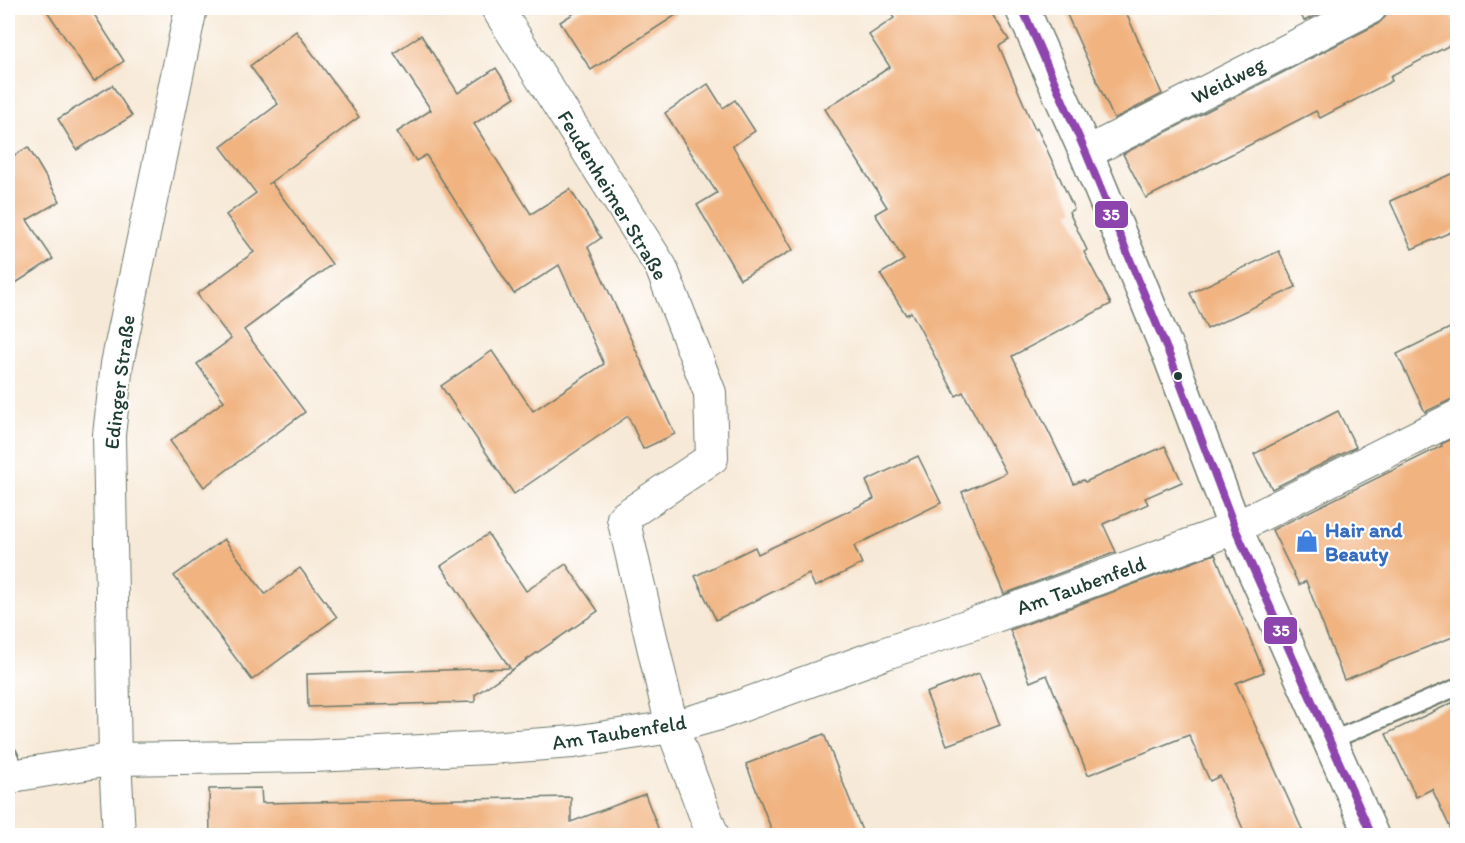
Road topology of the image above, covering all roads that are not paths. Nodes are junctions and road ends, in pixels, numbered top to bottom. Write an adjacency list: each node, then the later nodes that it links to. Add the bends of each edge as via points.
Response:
1 (191, 8): 11 (street, Edinger Straße, via 117,364 109,435)
2 (497, 8): 9 (street, Feudenheimer Straße, via 661,267 710,393 712,458 623,518)
3 (1022, 8): 5 (street)
4 (1370, 8): 5 (street, Weidweg)
5 (1086, 153): 7 (street)
6 (1458, 416): 7 (street, Am Taubenfeld)
7 (1235, 528): 9 (street, Am Taubenfeld, via 993,617); 10 (street)
8 (1458, 687): 10 (lane)
9 (672, 727): 11 (street, Am Taubenfeld, via 573,742 489,748); 14 (street, Feudenheimer Straße)
10 (1330, 741): 15 (street)
11 (115, 759): 12 (street, Am Taubenfeld); 13 (street, Edinger Straße)
12 (11, 769)
13 (119, 836)
14 (713, 836)
15 (1372, 836)

